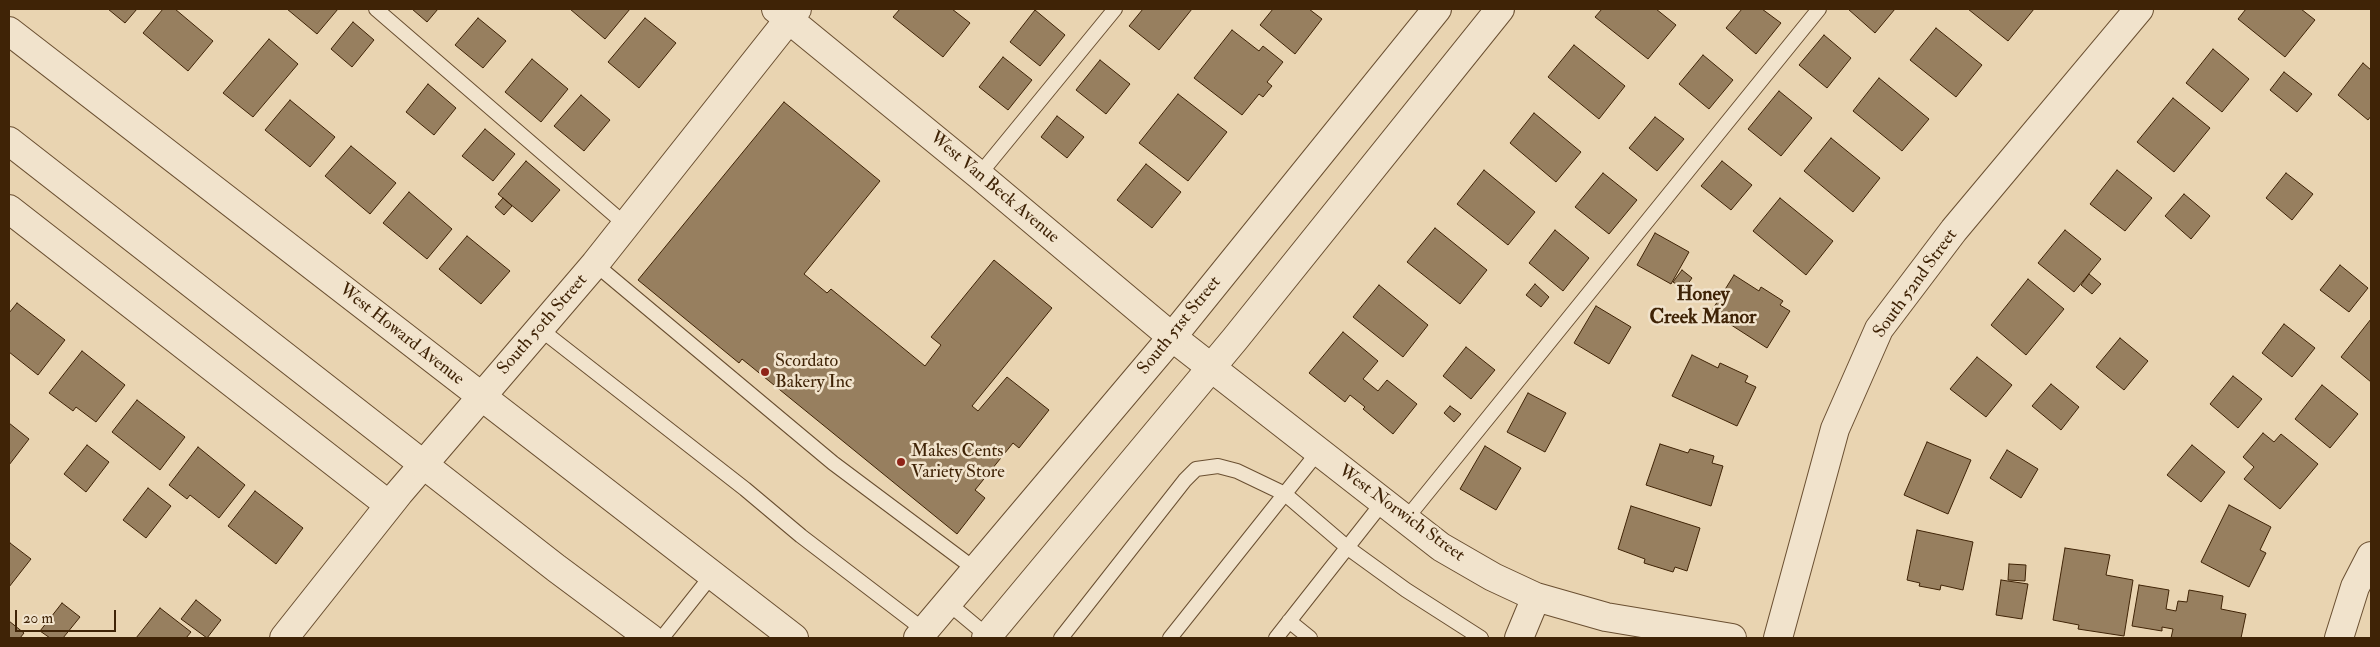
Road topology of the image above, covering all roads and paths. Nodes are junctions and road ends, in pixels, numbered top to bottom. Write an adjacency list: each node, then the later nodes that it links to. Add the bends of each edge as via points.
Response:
1 (376, 9): 12 (lane)
2 (1114, 9): 10 (lane)
3 (1437, 9): 15 (street, South 51st Street)
4 (1500, 9): 16 (street)
5 (1820, 9): 23 (lane)
6 (2139, 9): 44 (street, South 52nd Street, via 1954,230 1879,329 1835,429)
7 (788, 12): 10 (street, West Van Beck Avenue); 12 (street, South 50th Street)
8 (9, 31): 17 (street, West Howard Avenue)
9 (9, 141): 19 (street)
10 (979, 175): 15 (street, West Van Beck Avenue)
11 (9, 209): 22 (street)
12 (626, 225): 13 (street, South 50th Street)
13 (595, 264): 14 (street, South 50th Street); 26 (lane, via 833,463)
14 (540, 329): 17 (street, South 50th Street); 31 (lane, via 745,489)
15 (1172, 337): 16 (street, West Van Beck Avenue); 26 (street, South 51st Street)
16 (1211, 368): 18 (street, West Norwich Street); 32 (street)
17 (481, 397): 19 (street, South 50th Street); 27 (street, West Howard Avenue)
18 (1318, 452): 20 (lane); 21 (street, West Norwich Street)
19 (424, 464): 22 (street, South 50th Street); 35 (street)
20 (1285, 494): 24 (lane); 38 (lane, via 1238,470 1218,466 1196,469); 39 (lane)
21 (1383, 502): 23 (street, West Norwich Street); 24 (lane)
22 (390, 505): 34 (street, South 50th Street)
23 (1406, 520): 28 (street, West Norwich Street, via 1441,547)
24 (1348, 548): 30 (lane); 33 (lane)
25 (2371, 556): 45 (street, via 2355,588)
26 (976, 570): 29 (street, South 51st Street)
27 (712, 575): 36 (lane); 37 (street, West Howard Avenue)
28 (1536, 597): 42 (street); 43 (street, West Norwich Street, via 1606,617)
29 (948, 602): 31 (street, South 51st Street); 32 (lane)
30 (1289, 621): 40 (lane); 41 (lane)
31 (921, 634)
32 (988, 637)
33 (1477, 637)
34 (284, 638)
35 (650, 638)
36 (662, 638)
37 (794, 638)
38 (1061, 638)
39 (1170, 638)
40 (1276, 638)
41 (1310, 638)
42 (1519, 638)
43 (1732, 638)
44 (1778, 638)
45 (2339, 638)

